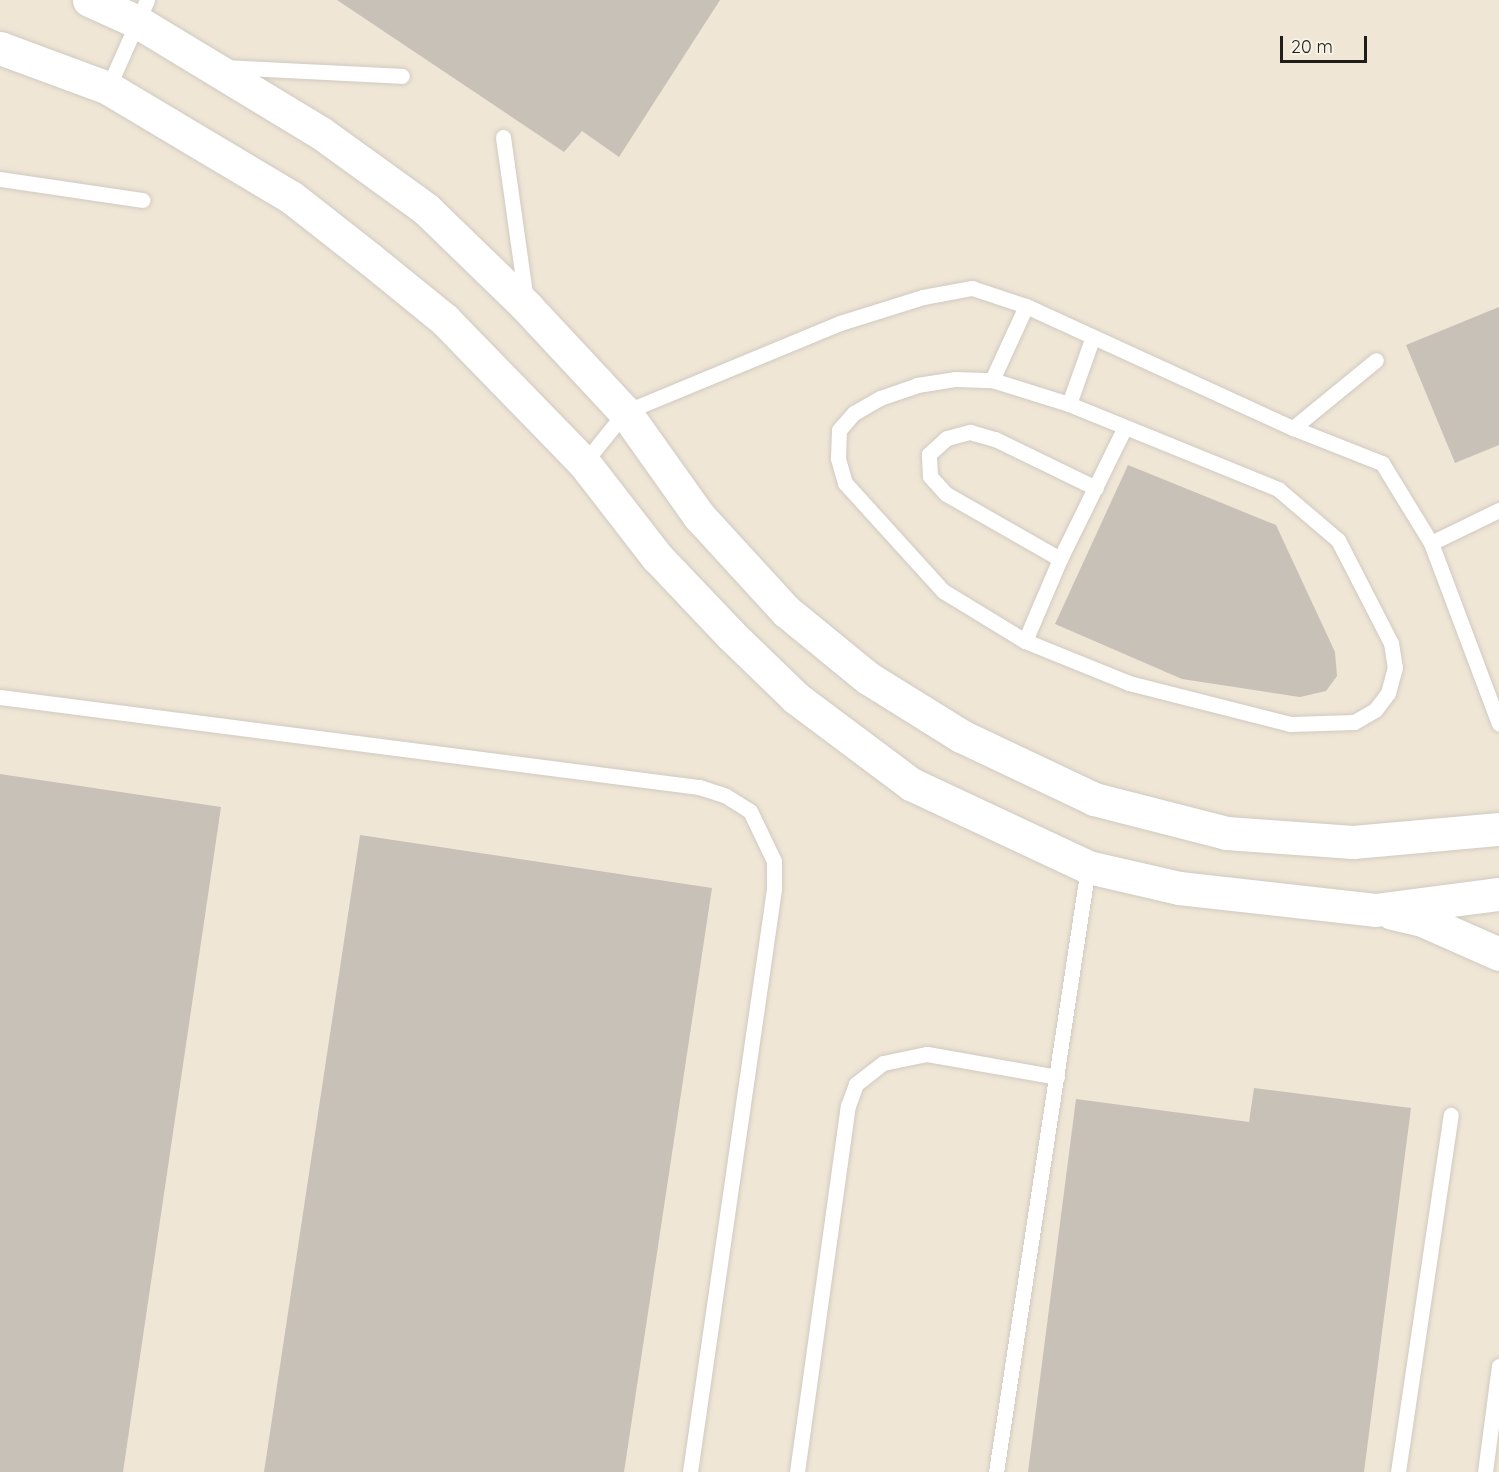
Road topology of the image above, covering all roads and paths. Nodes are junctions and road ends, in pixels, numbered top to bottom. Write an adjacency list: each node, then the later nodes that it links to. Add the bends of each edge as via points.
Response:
1 (89, 0): 2 (street)
2 (141, 11): 4 (street); 6 (lane)
3 (0, 48): 6 (street)
4 (210, 66): 5 (lane); 11 (street, via 321,133 426,209)
5 (402, 76)
6 (108, 88): 19 (street, via 300,204 445,320)
7 (503, 137): 11 (lane)
8 (0, 179): 9 (lane)
9 (142, 200)
10 (1026, 306): 12 (lane); 14 (lane); 16 (lane, via 972,288 923,297 840,323)
11 (527, 307): 16 (street)
12 (1092, 339): 15 (lane); 17 (lane)
13 (1376, 360): 17 (lane)
14 (992, 380): 15 (lane); 24 (lane, via 917,385 880,398 854,413 839,430 838,459 845,483 943,591)
15 (1069, 404): 18 (lane)
16 (625, 412): 19 (lane); 27 (street, via 699,516 786,611 868,678 961,736 1094,799 1226,833 1353,842)
17 (1293, 428): 22 (lane, via 1382,463)
18 (1124, 429): 20 (lane); 24 (lane, via 1278,489 1338,540 1391,643 1394,680 1375,710 1354,722 1290,724 1129,683)
19 (584, 462): 28 (street, via 657,557 796,698 910,784)
20 (1096, 488): 23 (lane); 23 (lane, via 995,439 970,432 946,438 929,454 930,476 946,494)
21 (1499, 510): 22 (lane)
22 (1431, 543): 26 (lane)
23 (1060, 559): 24 (lane)
24 (1025, 641)
25 (0, 697): 35 (lane, via 699,787 726,796 750,811 774,861 774,889)
26 (1499, 724)
27 (1499, 829)
28 (1088, 867): 30 (street, via 1179,888); 32 (lane)
29 (1499, 894): 30 (street)
30 (1375, 910): 31 (street, via 1422,920)
31 (1499, 954)
32 (1057, 1077): 36 (lane, via 927,1054 883,1063 856,1084 848,1107); 37 (lane)
33 (1451, 1116): 38 (lane)
34 (1499, 1366): 39 (lane)
35 (690, 1472)
36 (797, 1472)
37 (996, 1472)
38 (1398, 1472)
39 (1485, 1472)

